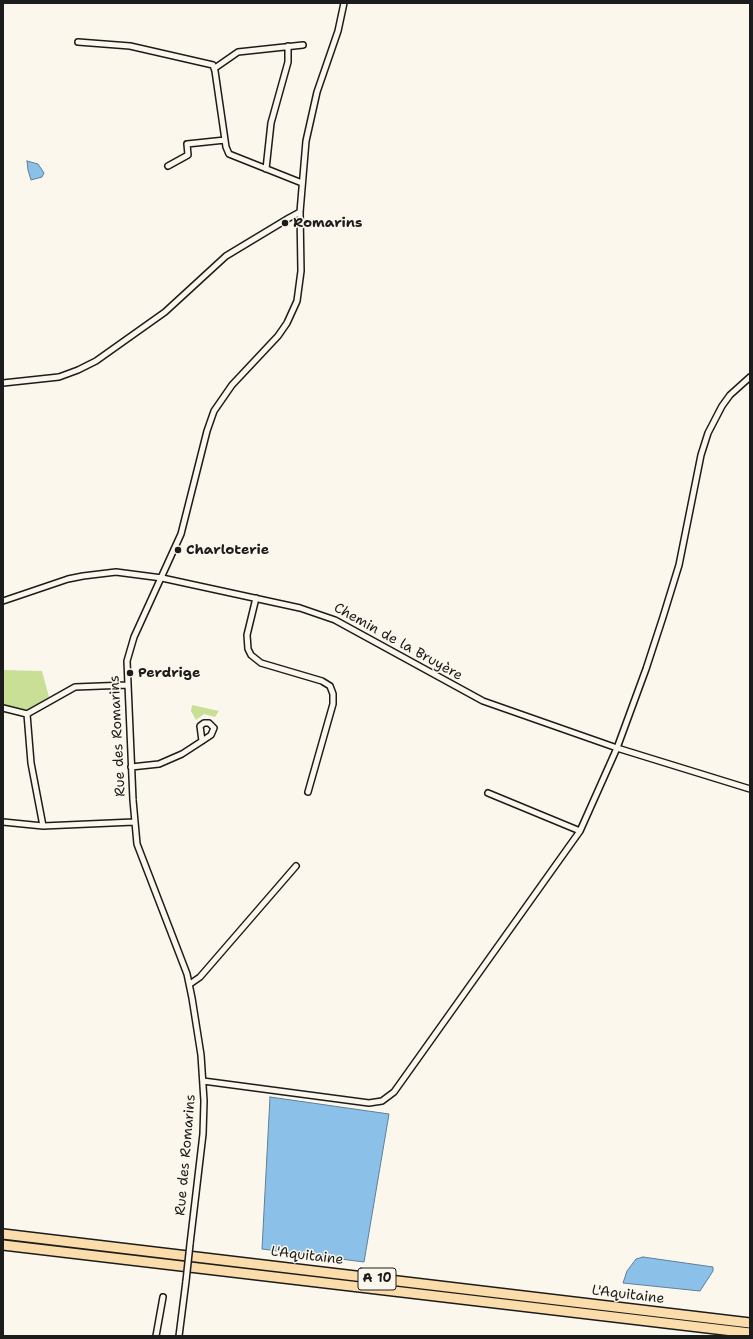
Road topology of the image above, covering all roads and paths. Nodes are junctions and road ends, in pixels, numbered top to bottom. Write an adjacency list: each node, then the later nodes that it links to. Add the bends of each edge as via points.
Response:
1 (344, 3): 9 (street, Rue des Romarins, via 338,31 308,127)
2 (78, 42): 5 (street, via 130,46 210,64)
3 (303, 45): 4 (street)
4 (288, 46): 5 (street, via 238,52); 8 (street, via 288,62 270,123)
5 (215, 68): 6 (street)
6 (225, 140): 7 (street, via 187,144 188,154); 8 (street, via 227,151 232,156)
7 (168, 166)
8 (266, 169): 9 (street)
9 (302, 183): 10 (street, Rue des Romarins)
10 (300, 212): 12 (street, via 226,256 165,312 96,361 59,377); 13 (street, Rue des Romarins, via 301,272 297,301 278,336 232,385 214,411 184,526)
11 (750, 378): 20 (street, via 730,395 706,437 672,589 646,669)
12 (3, 383)
13 (162, 578): 14 (street, Chemin de la Bruyère); 15 (street, Chemin de la Bruyère, via 116,572 83,576); 16 (street, Rue des Romarins, via 130,645)
14 (256, 598): 20 (street, Chemin de la Bruyère, via 335,620 483,701); 23 (street, via 247,635 251,655 261,663 322,681 330,686 333,694 333,704)
15 (3, 601)
16 (127, 685): 18 (street, via 75,687); 21 (street, Rue des Romarins)
17 (3, 708): 18 (street)
18 (27, 714): 27 (street, via 31,763)
19 (202, 741): 21 (street, via 167,762)
20 (616, 748): 22 (street, Chemin de la Bruyère); 28 (street)
21 (131, 767): 26 (street, Rue des Romarins)
22 (750, 789)
23 (308, 792)
24 (488, 793): 28 (street)
25 (3, 822): 27 (street)
26 (134, 822): 27 (street); 30 (street, Rue des Romarins, via 140,856)
27 (43, 826)
28 (580, 831): 31 (street, via 446,1021 388,1097 376,1103 368,1103)
29 (296, 866): 30 (street, via 200,977)
30 (190, 984): 31 (street, Rue des Romarins)
31 (203, 1081): 38 (street, Rue des Romarins, bridge, via 203,1134)
32 (3, 1234): 35 (highway, L'Aquitaine / A 10)
33 (3, 1245): 36 (highway, L'Aquitaine / A 10)
34 (163, 1297): 37 (street)
35 (750, 1323)
36 (750, 1333)
37 (156, 1336)
38 (179, 1336)

